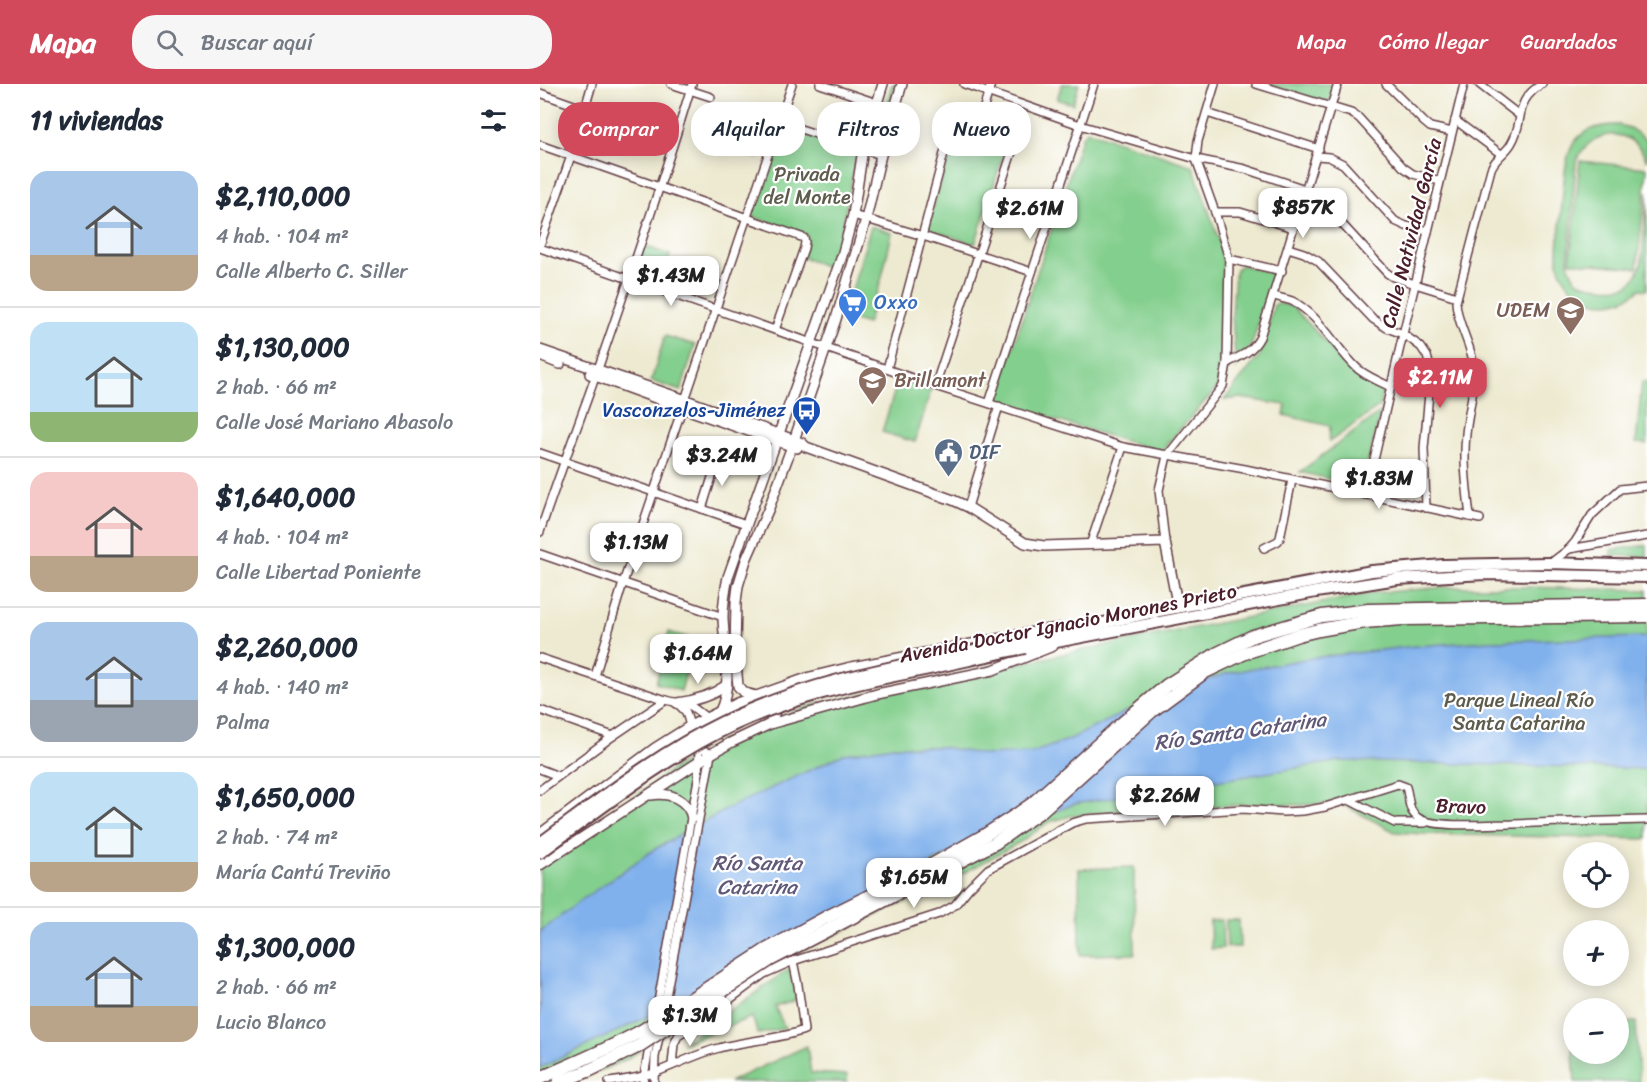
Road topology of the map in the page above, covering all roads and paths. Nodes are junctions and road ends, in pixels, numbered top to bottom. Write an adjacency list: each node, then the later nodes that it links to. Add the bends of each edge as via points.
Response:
1 (592, 84): 22 (street)
2 (671, 84): 17 (street)
3 (792, 84): 23 (street)
4 (820, 84): 24 (street)
5 (883, 84): 25 (street)
6 (902, 84): 26 (street)
7 (964, 84): 19 (street)
8 (992, 84): 19 (street)
9 (1094, 84): 32 (street)
10 (1215, 84): 29 (street)
11 (1260, 84): 28 (street)
12 (1338, 84): 28 (street)
13 (1386, 84): 33 (street, via 1424,122)
14 (1463, 84): 31 (street, Calle Natividad García)
15 (1479, 84): 30 (street)
16 (1542, 84): 30 (street, via 1529,94)
17 (691, 87): 20 (street); 46 (street)
18 (540, 93): 21 (street)
19 (988, 93): 27 (street); 32 (street)
20 (711, 97)
21 (565, 102)
22 (587, 102)
23 (786, 102)
24 (874, 102)
25 (877, 102)
26 (897, 102)
27 (985, 102)
28 (1331, 106): 36 (street); 45 (street, via 1359,118 1402,167)
29 (1207, 113): 36 (street); 44 (street)
30 (1519, 115): 37 (street, via 1510,147)
31 (1455, 120): 33 (street, Calle Natividad García); 37 (street)
32 (1080, 125): 44 (street); 61 (street)
33 (1452, 132): 45 (street, Calle Natividad García)
34 (540, 145): 35 (street)
35 (558, 151)
36 (1318, 152): 47 (street); 54 (street, via 1342,164 1395,220)
37 (1501, 154): 65 (street, via 1491,169)
38 (571, 156): 46 (street); 56 (street)
39 (767, 156): 51 (street)
40 (862, 156): 50 (street)
41 (881, 156): 52 (street)
42 (943, 156): 55 (street)
43 (1011, 156): 58 (street)
44 (1196, 159): 47 (street, via 1245,169); 49 (street)
45 (1440, 181): 54 (street, Calle Natividad García)
46 (660, 187): 51 (street); 62 (street)
47 (1305, 189): 48 (street)
48 (1302, 201): 53 (street); 63 (street, via 1331,212 1387,273)
49 (1215, 212): 53 (street, via 1240,212); 59 (street)
50 (853, 215): 52 (street); 69 (street)
51 (746, 219): 66 (street); 67 (street, via 804,238)
52 (866, 219): 55 (street); 70 (street)
53 (1293, 228): 57 (street)
54 (1428, 231): 63 (street, Calle Natividad García)
55 (923, 236): 58 (street); 74 (street)
56 (540, 246): 62 (street)
57 (1288, 248): 60 (street); 68 (street, via 1318,261 1372,319)
58 (980, 254): 61 (street); 76 (street)
59 (1229, 259): 60 (street); 73 (street)
60 (1282, 271): 64 (street)
61 (1032, 272): 79 (street)
62 (629, 279): 66 (street); 75 (street)
63 (1415, 284): 65 (street); 68 (street, Calle Natividad García)
64 (1274, 296): 73 (street, via 1256,345); 77 (street, via 1298,305 1357,367)
65 (1457, 297): 95 (street, via 1457,316 1474,366 1465,458)
66 (715, 309): 67 (street); 78 (street)
67 (775, 330): 69 (street)
68 (1403, 334): 77 (street, Calle Natividad García); 93 (street, via 1421,347 1431,371 1424,448)
69 (810, 342): 70 (street); 81 (street)
70 (827, 348): 74 (street); 82 (street)
71 (540, 350): 75 (street)
72 (540, 356): 75 (street)
73 (1227, 363): 85 (street, via 1223,386)
74 (887, 369): 76 (street)
75 (597, 373): 78 (street); 87 (street)
76 (935, 386): 79 (street)
77 (1391, 387): 91 (street, Calle Natividad García)
78 (685, 404): 81 (street); 90 (street)
79 (989, 404): 80 (street)
80 (999, 406): 83 (street); 92 (street)
81 (777, 437): 82 (street); 97 (street)
82 (793, 443): 92 (street, via 802,443); 120 (street, via 738,586 738,686 743,692)
83 (1123, 447): 85 (street); 101 (street)
84 (540, 453): 87 (street)
85 (1167, 456): 88 (street); 100 (street, via 1159,490)
86 (718, 458): 94 (street)
87 (564, 461): 90 (street); 98 (street)
88 (1293, 480): 91 (street); 102 (street, via 1280,538)
89 (1647, 486): 103 (street, via 1620,489 1592,515)
90 (654, 492): 94 (street); 107 (street)
91 (1366, 495): 93 (street)
92 (968, 507): 101 (street, via 1025,543)
93 (1426, 508): 95 (street)
94 (702, 509): 97 (street)
95 (1470, 517): 96 (street)
96 (1480, 519)
97 (746, 524): 111 (street, via 728,577)
98 (540, 532)
99 (1647, 536): 103 (street)
100 (1165, 542): 101 (street); 109 (street)
101 (1090, 545)
102 (1264, 548)
103 (1569, 549): 105 (street)
104 (540, 554): 107 (street)
105 (1550, 563): 106 (main road, Avenida Doctor Ignacio Morones Prieto); 109 (main road, Avenida Doctor Ignacio Morones Prieto, via 1372,571)
106 (1647, 568): 113 (main road, Avenida Doctor Ignacio Morones Prieto, via 1397,579)
107 (623, 583): 111 (street); 117 (street)
108 (1647, 604): 151 (highway, bridge, via 1368,610 1322,616 1253,636 1167,685 1032,804 985,835 766,950 633,1036)
109 (1178, 608): 112 (main road, Avenida Doctor Ignacio Morones Prieto)
110 (1647, 616): 153 (highway, bridge, via 1364,622 1298,635 1245,653 1205,672 1152,711 1041,811 995,843 770,960 639,1046)
111 (723, 617): 119 (street)
112 (1074, 629): 114 (main road, Avenida Doctor Ignacio Morones Prieto); 118 (street, Avenida Doctor Ignacio Morones Prieto, via 1044,630)
113 (1067, 639): 114 (main road, Avenida Doctor Ignacio Morones Prieto); 124 (street, via 993,669)
114 (1024, 644): 144 (main road, Avenida Doctor Ignacio Morones Prieto, bridge, via 854,675 749,710 652,762); 145 (main road, Avenida Doctor Ignacio Morones Prieto, bridge, via 847,686 736,724 657,768)
115 (542, 658): 116 (street); 117 (street)
116 (540, 666)
117 (595, 676): 121 (street)
118 (810, 677): 120 (street, Avenida Doctor Ignacio Morones Prieto); 124 (street, via 799,690 798,701 805,709)
119 (726, 685): 122 (street, via 702,698); 125 (street)
120 (759, 696): 125 (street, Avenida Doctor Ignacio Morones Prieto); 127 (street, via 775,705)
121 (666, 699): 122 (street); 129 (street)
122 (677, 703): 126 (street, via 691,706); 128 (street, via 686,712)
123 (540, 710): 129 (street)
124 (816, 710): 127 (street)
125 (720, 711): 126 (street, Avenida Doctor Ignacio Morones Prieto)
126 (707, 718): 128 (street, Avenida Doctor Ignacio Morones Prieto)
127 (770, 724): 132 (street)
128 (690, 726): 130 (street); 131 (street, Avenida Doctor Ignacio Morones Prieto)
129 (613, 736): 136 (street)
130 (699, 747): 132 (street); 133 (street)
131 (655, 748): 135 (street, via 675,756); 143 (street, Avenida Doctor Ignacio Morones Prieto)
132 (711, 754): 133 (street); 140 (street)
133 (699, 762): 135 (street); 140 (street)
134 (540, 769): 136 (street)
135 (680, 774): 138 (street)
136 (558, 776): 137 (street)
137 (540, 790)
138 (643, 798): 140 (street, via 671,796 685,804); 146 (street)
139 (1348, 801): 142 (street, via 1395,823); 142 (street, Bravo, via 1402,784 1414,815); 147 (street, Bravo, via 1302,811 1243,809 1072,823 988,869 955,905 939,914)
140 (694, 819): 148 (street, bridge); 148 (street, bridge)
141 (1647, 819): 142 (street, Bravo)
142 (1430, 823)
143 (540, 834)
144 (540, 843)
145 (540, 853)
146 (540, 865)
147 (793, 961): 149 (street, Bravo, via 764,974 694,1026 678,1044); 149 (street, via 804,1030 716,1048)
148 (654, 1051): 149 (street); 150 (street); 152 (street)
149 (673, 1065): 150 (street)
150 (654, 1072): 152 (street); 155 (street)
151 (540, 1078)
152 (643, 1079): 154 (street)
153 (559, 1082)
154 (609, 1082)
155 (654, 1082)

